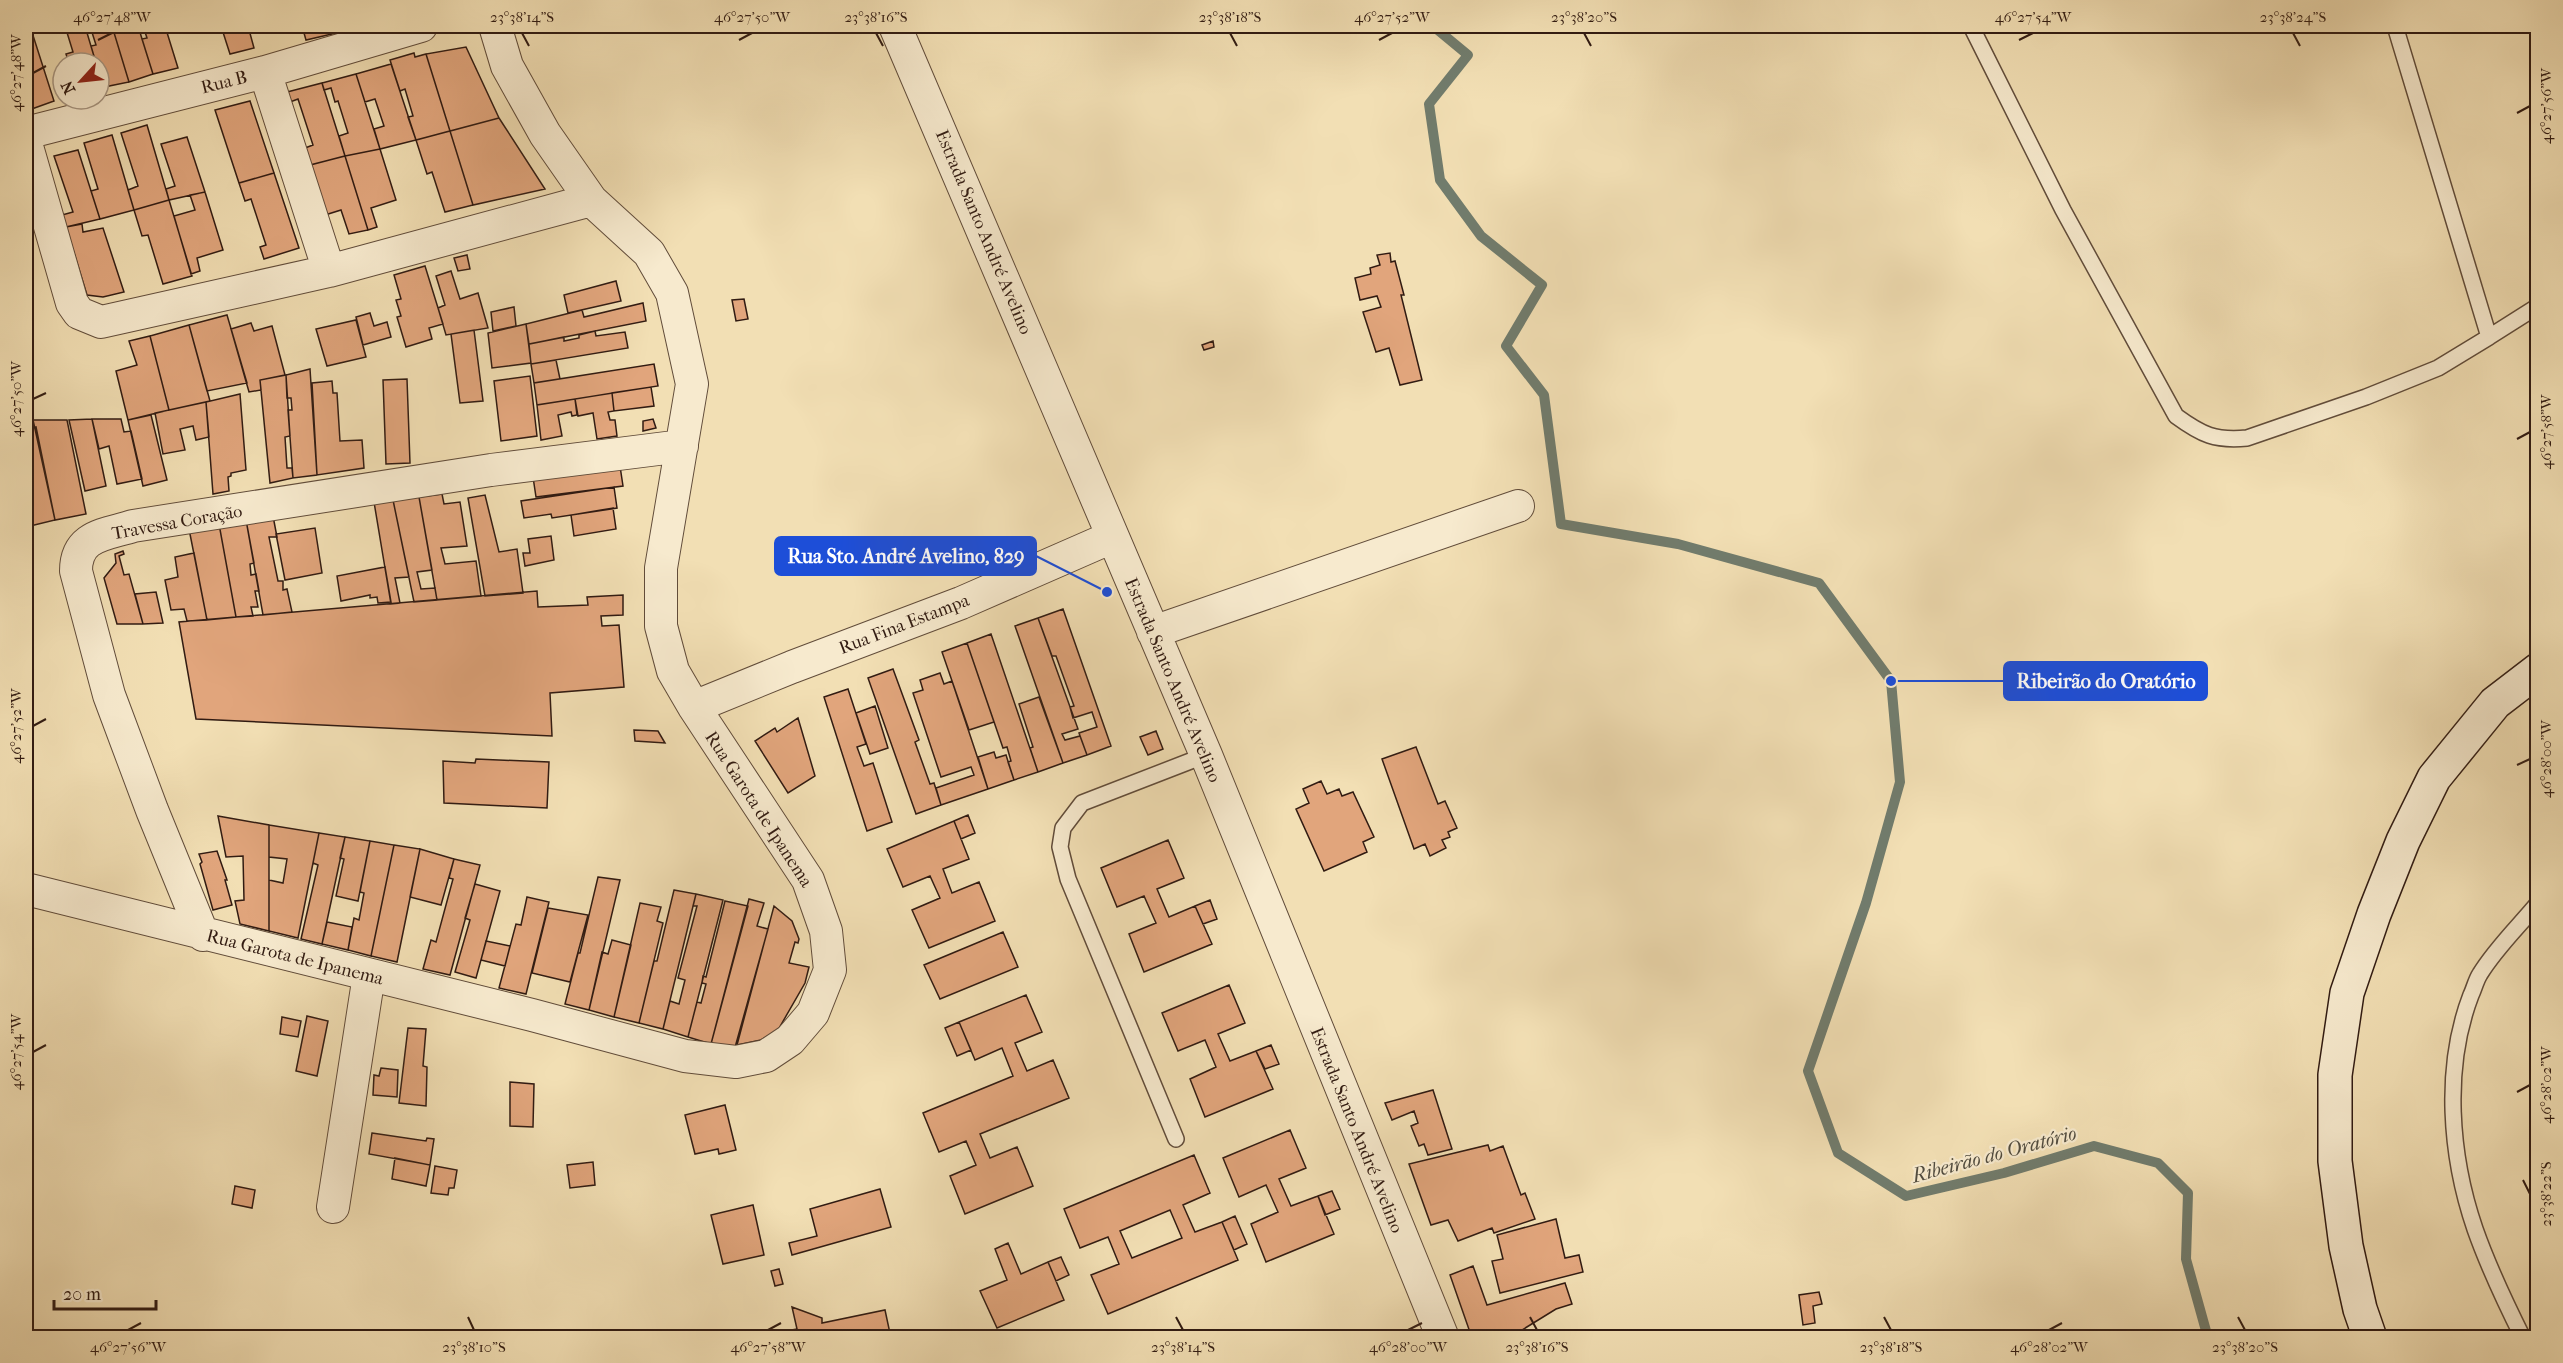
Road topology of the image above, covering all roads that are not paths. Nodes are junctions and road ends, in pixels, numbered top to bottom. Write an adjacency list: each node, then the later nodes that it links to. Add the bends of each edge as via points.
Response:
1 (421, 26): 6 (street, Rua B)
2 (495, 26): 9 (street, Rua Garota de Ipanema, via 507,66 523,99)
3 (895, 26): 15 (street, Estrada Santo André Avelino)
4 (1971, 26): 12 (lane, via 2062,210 2176,417 2191,428 2207,437 2247,438 2438,368)
5 (2395, 26): 12 (lane)
6 (265, 72): 7 (street, Rua B); 10 (street)
7 (26, 133)
8 (26, 143): 10 (street, via 72,303 80,314 101,322)
9 (591, 200): 10 (street); 13 (street, Rua Garota de Ipanema, via 649,253 672,293 692,384)
10 (329, 271)
11 (2538, 306): 12 (lane)
12 (2489, 338)
13 (682, 446): 18 (street, Rua Garota de Ipanema, via 666,525 661,626 673,670); 22 (street, Travessa Coração, via 491,470 133,526 82,545 76,557 76,571 110,695)
14 (1518, 506): 16 (street)
15 (1112, 537): 16 (street, Estrada Santo André Avelino); 18 (street, Rua Fina Estampa, via 961,603)
16 (1153, 632): 19 (street, Estrada Santo André Avelino)
17 (2538, 670): 27 (main road, via 2495,703 2434,778 2403,841 2347,993 2335,1075 2335,1161 2346,1246)
18 (694, 707): 23 (street, Rua Garota de Ipanema, via 808,880 826,931 830,970 813,1013 790,1040 766,1056 736,1062 685,1056)
19 (1206, 756): 24 (lane, via 1082,803 1063,828 1060,847 1068,879); 26 (street, Estrada Santo André Avelino)
20 (26, 889): 22 (street, Rua Garota de Ipanema)
21 (2538, 903): 28 (lane, via 2479,975 2462,1020 2455,1055 2454,1112 2462,1179 2496,1283)
22 (203, 934): 23 (street, Rua Garota de Ipanema)
23 (369, 975): 25 (street)
24 (1176, 1139)
25 (333, 1207)
26 (1443, 1338)
27 (2370, 1338)
28 (2523, 1338)

